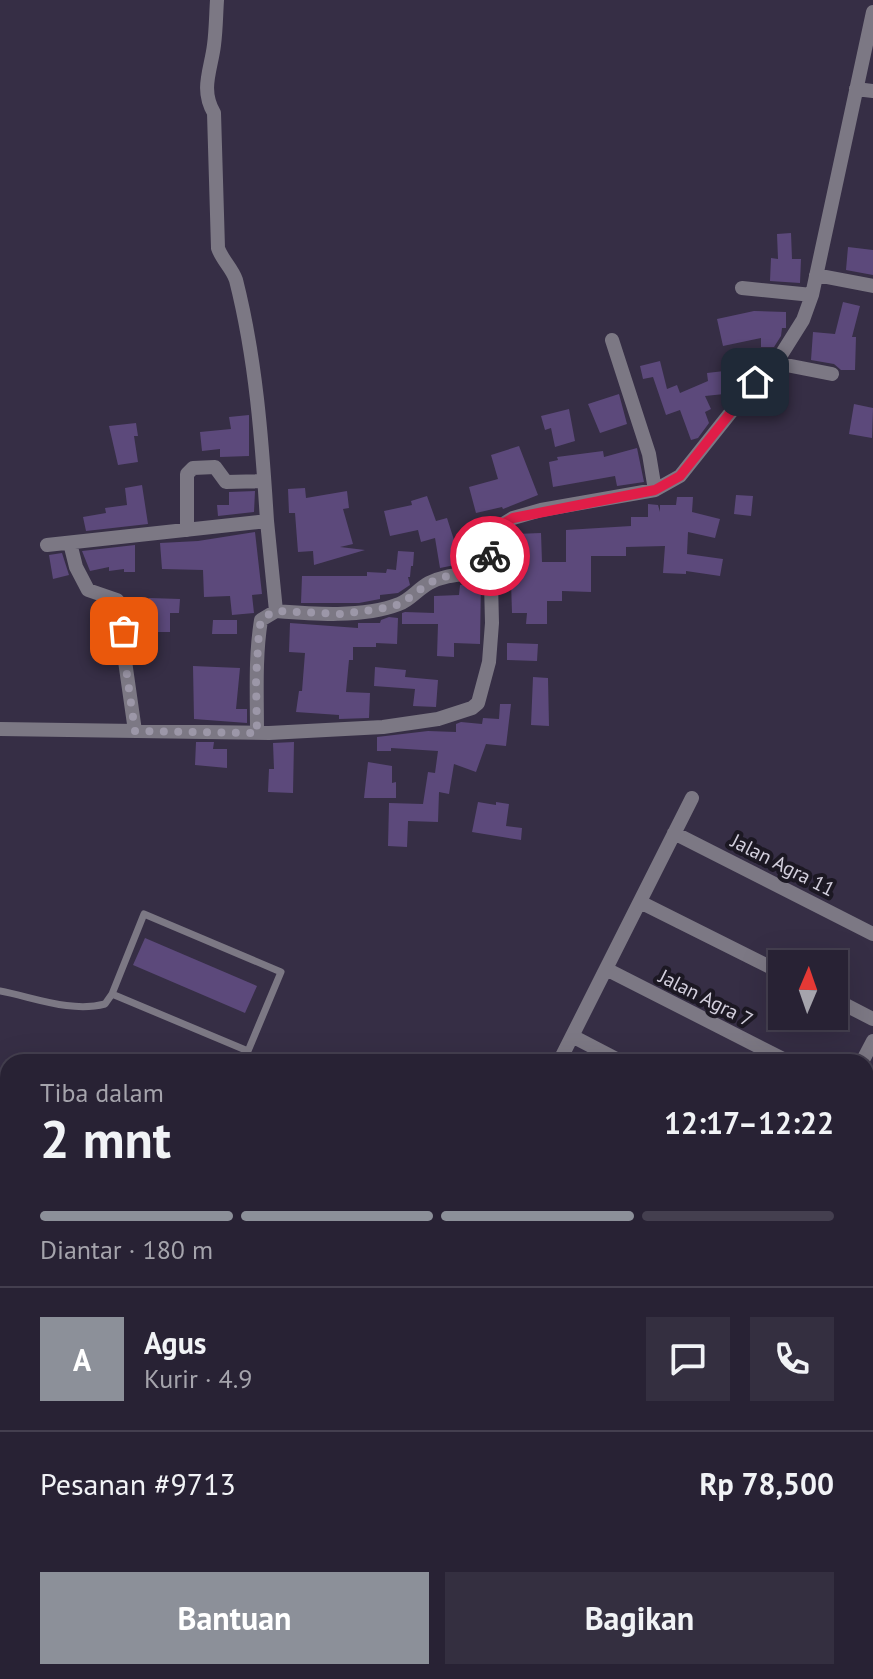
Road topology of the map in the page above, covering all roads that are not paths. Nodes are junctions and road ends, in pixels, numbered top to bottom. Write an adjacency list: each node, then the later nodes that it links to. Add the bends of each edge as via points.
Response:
1 (217, 0): 12 (street, via 206,81 214,113 218,248 235,277 260,417)
2 (873, 14): 3 (street)
3 (856, 89): 4 (street); 5 (street)
4 (873, 91)
5 (816, 275): 6 (street); 8 (street)
6 (873, 286)
7 (742, 288): 8 (street)
8 (812, 295): 10 (street)
9 (612, 340): 13 (street, via 649,454)
10 (776, 363): 11 (street); 13 (street, via 686,470)
11 (832, 374)
12 (264, 481): 14 (street); 15 (street, via 226,482 215,467 193,468 187,474)
13 (655, 490): 18 (street, via 513,518 495,529)
14 (267, 521): 15 (street); 19 (street)
15 (187, 530): 16 (street)
16 (70, 543): 17 (street); 21 (street, via 88,590 123,607)
17 (47, 545)
18 (489, 570): 19 (street, via 443,577 401,604 379,609 341,614); 22 (street, via 489,662 472,708 383,727)
19 (276, 611): 22 (street, via 261,620 259,631)
20 (0, 729): 21 (street)
21 (135, 731): 22 (street)
22 (257, 733)
23 (692, 798): 24 (street)
24 (674, 833): 25 (street); 26 (street, Jalan Agra 11)
25 (640, 902): 27 (street); 28 (street)
26 (873, 934)
27 (768, 966)
28 (606, 969): 33 (street); 36 (street, Jalan Agra 7)
29 (0, 991): 30 (lane, via 89,1007 105,1004)
30 (112, 994): 30 (lane, via 248,1051 281,972 144,914)
31 (848, 1006): 32 (street)
32 (873, 1019)
33 (572, 1036): 34 (street); 35 (street)
34 (563, 1054)
35 (607, 1054)
36 (773, 1054)

